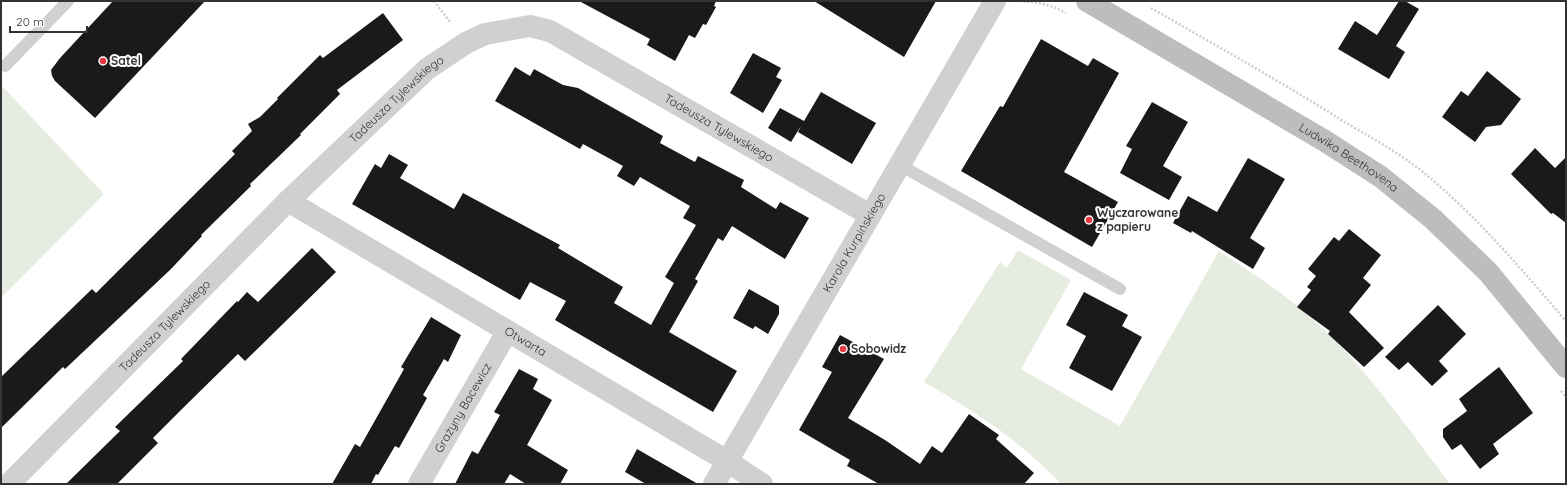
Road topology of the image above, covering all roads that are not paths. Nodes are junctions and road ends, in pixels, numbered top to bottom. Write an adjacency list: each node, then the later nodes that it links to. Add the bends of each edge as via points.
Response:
1 (68, 1): 4 (lane)
2 (995, 1): 5 (street, Karola Kurpińskiego)
3 (1087, 1): 10 (street, Ludwika Beethovena, via 1325,141 1381,177 1433,219 1488,272)
4 (5, 66)
5 (900, 165): 7 (street, Karola Kurpińskiego); 8 (lane)
6 (288, 202): 7 (street, Tadeusza Tylewskiego, via 427,69 466,43 485,34 530,26 550,31); 9 (street, Otwarta); 12 (street, Tadeusza Tylewskiego)
7 (870, 215): 11 (street, Karola Kurpińskiego)
8 (1120, 289)
9 (507, 332): 11 (street, Otwarta); 13 (street, Grażyny Bacewicz)
10 (1561, 376)
11 (727, 461): 14 (street, Karola Kurpińskiego); 15 (street, Otwarta)
12 (9, 484)
13 (419, 484)
14 (714, 484)
15 (762, 484)

